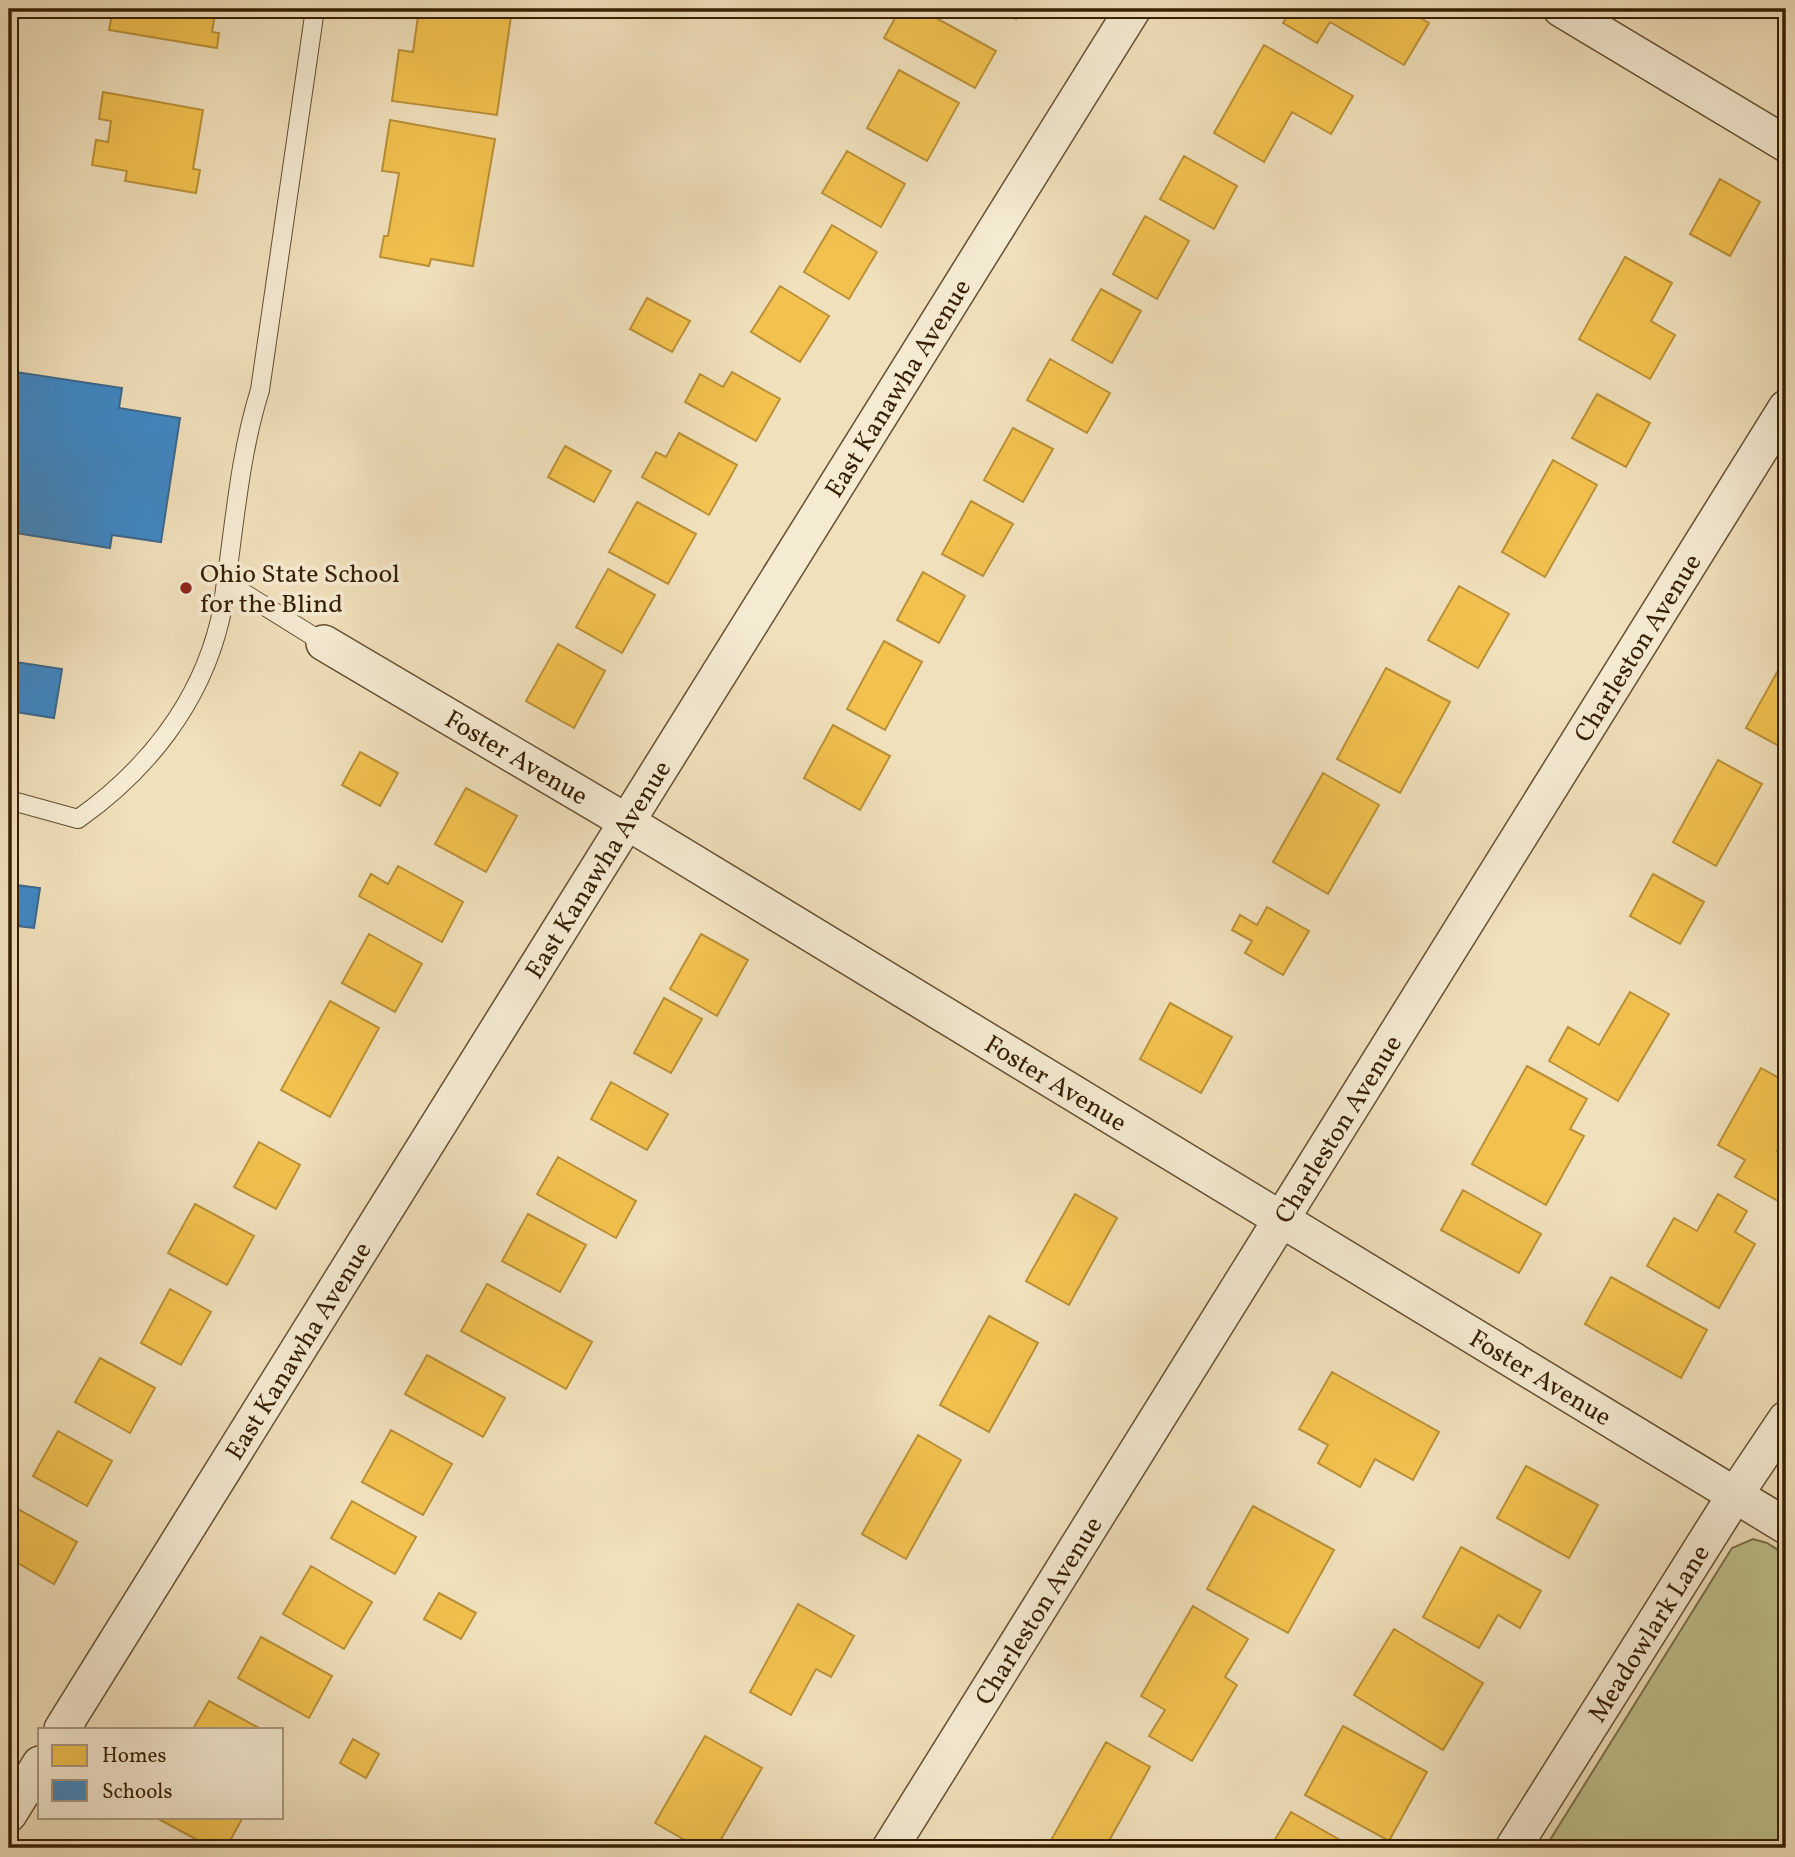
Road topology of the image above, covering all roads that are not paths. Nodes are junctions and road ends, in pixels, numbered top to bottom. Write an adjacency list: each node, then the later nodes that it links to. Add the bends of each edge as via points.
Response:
1 (315, 9): 6 (lane, via 260,390 249,423)
2 (1133, 9): 9 (street, East Kanawha Avenue)
3 (1560, 9): 4 (street)
4 (1786, 145)
5 (1786, 408): 10 (street, Charleston Avenue)
6 (226, 582): 7 (lane); 8 (lane, via 220,621 192,692 140,768 78,819)
7 (324, 643): 9 (street, Foster Avenue)
8 (9, 800)
9 (627, 822): 10 (street, Foster Avenue); 14 (street, East Kanawha Avenue)
10 (1281, 1220): 12 (street, Foster Avenue); 17 (street, Charleston Avenue)
11 (1786, 1419): 12 (street, Meadowlark Lane)
12 (1735, 1494): 13 (street, Foster Avenue); 18 (street, Meadowlark Lane)
13 (1786, 1526)
14 (63, 1728)
15 (38, 1767): 16 (street)
16 (9, 1814)
17 (890, 1848)
18 (1513, 1848)

